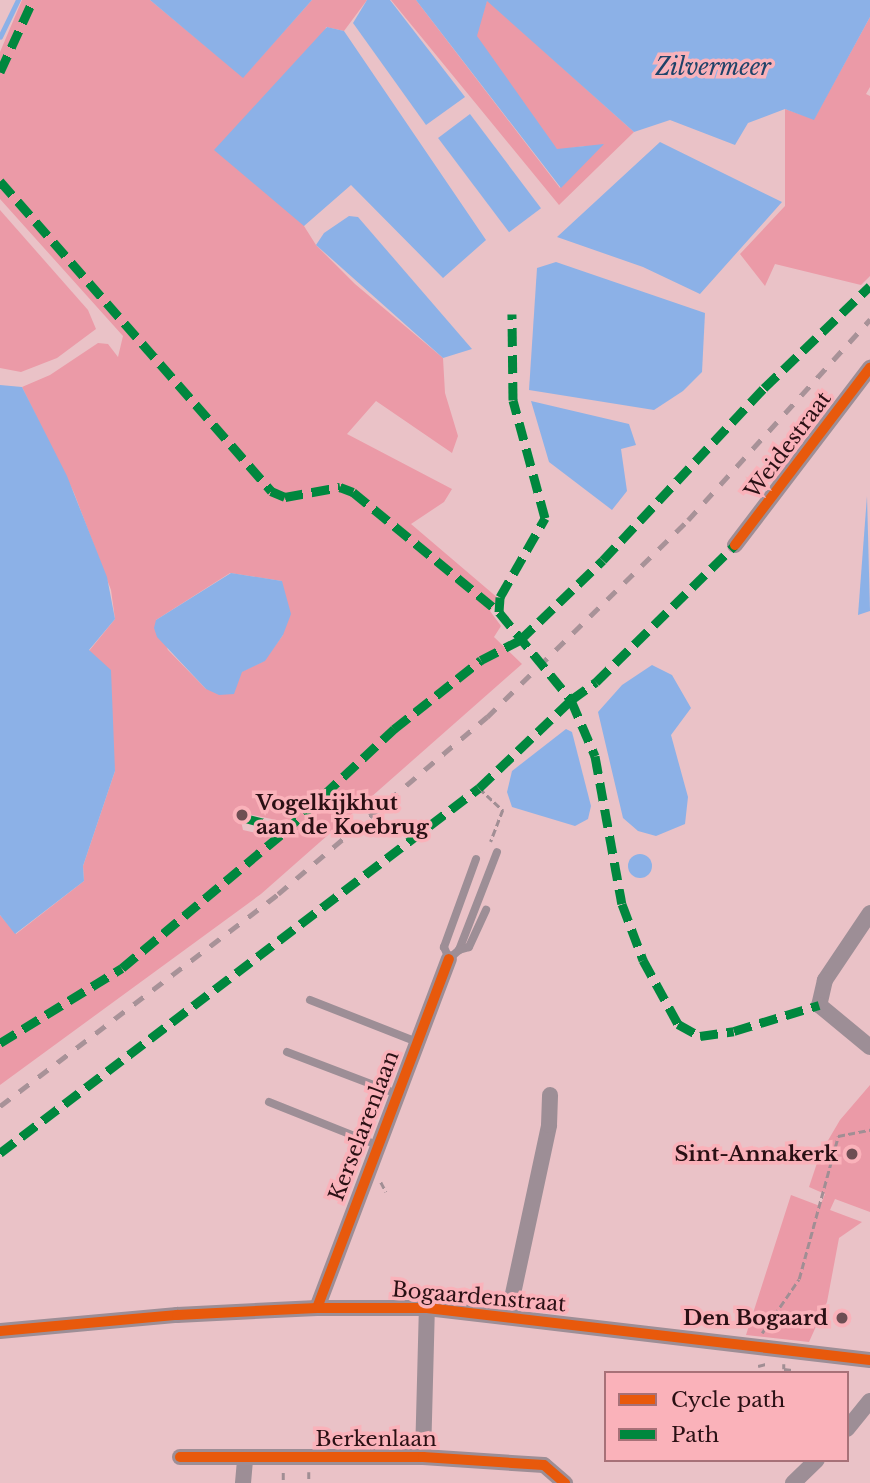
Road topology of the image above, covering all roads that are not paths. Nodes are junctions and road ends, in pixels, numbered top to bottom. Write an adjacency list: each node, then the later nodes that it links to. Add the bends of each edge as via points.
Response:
1 (870, 368): 2 (street, Weidestraat)
2 (735, 545)
3 (497, 852): 7 (lane)
4 (476, 859): 7 (lane, via 444,947)
5 (486, 910): 7 (lane, via 469,947)
6 (870, 913): 10 (street, via 825,980 818,1005)
7 (454, 955): 9 (street, Kerselarenlaan)
8 (310, 1000): 9 (lane)
9 (417, 1042): 12 (street, Kerselarenlaan)
10 (870, 1047)
11 (287, 1052): 12 (lane)
12 (397, 1094): 15 (street, Kerselarenlaan)
13 (550, 1095): 18 (street, via 549,1125)
14 (269, 1102): 15 (lane)
15 (377, 1145): 16 (street, Kerselarenlaan)
16 (317, 1308): 17 (street, Bogaardenstraat); 19 (street, Bogaardenstraat)
17 (427, 1308): 18 (street, Bogaardenstraat); 24 (street, Berkenlaan)
18 (508, 1317): 20 (street, Bogaardenstraat)
19 (0, 1331)
20 (870, 1360)
21 (870, 1401): 22 (street)
22 (849, 1427)
23 (180, 1457): 25 (street, Berkenlaan)
24 (423, 1457): 25 (street, Berkenlaan); 28 (street, Berkenlaan, via 544,1465)
25 (245, 1458): 27 (street)
26 (815, 1462): 29 (street)
27 (243, 1483)
28 (565, 1483)
29 (793, 1483)

